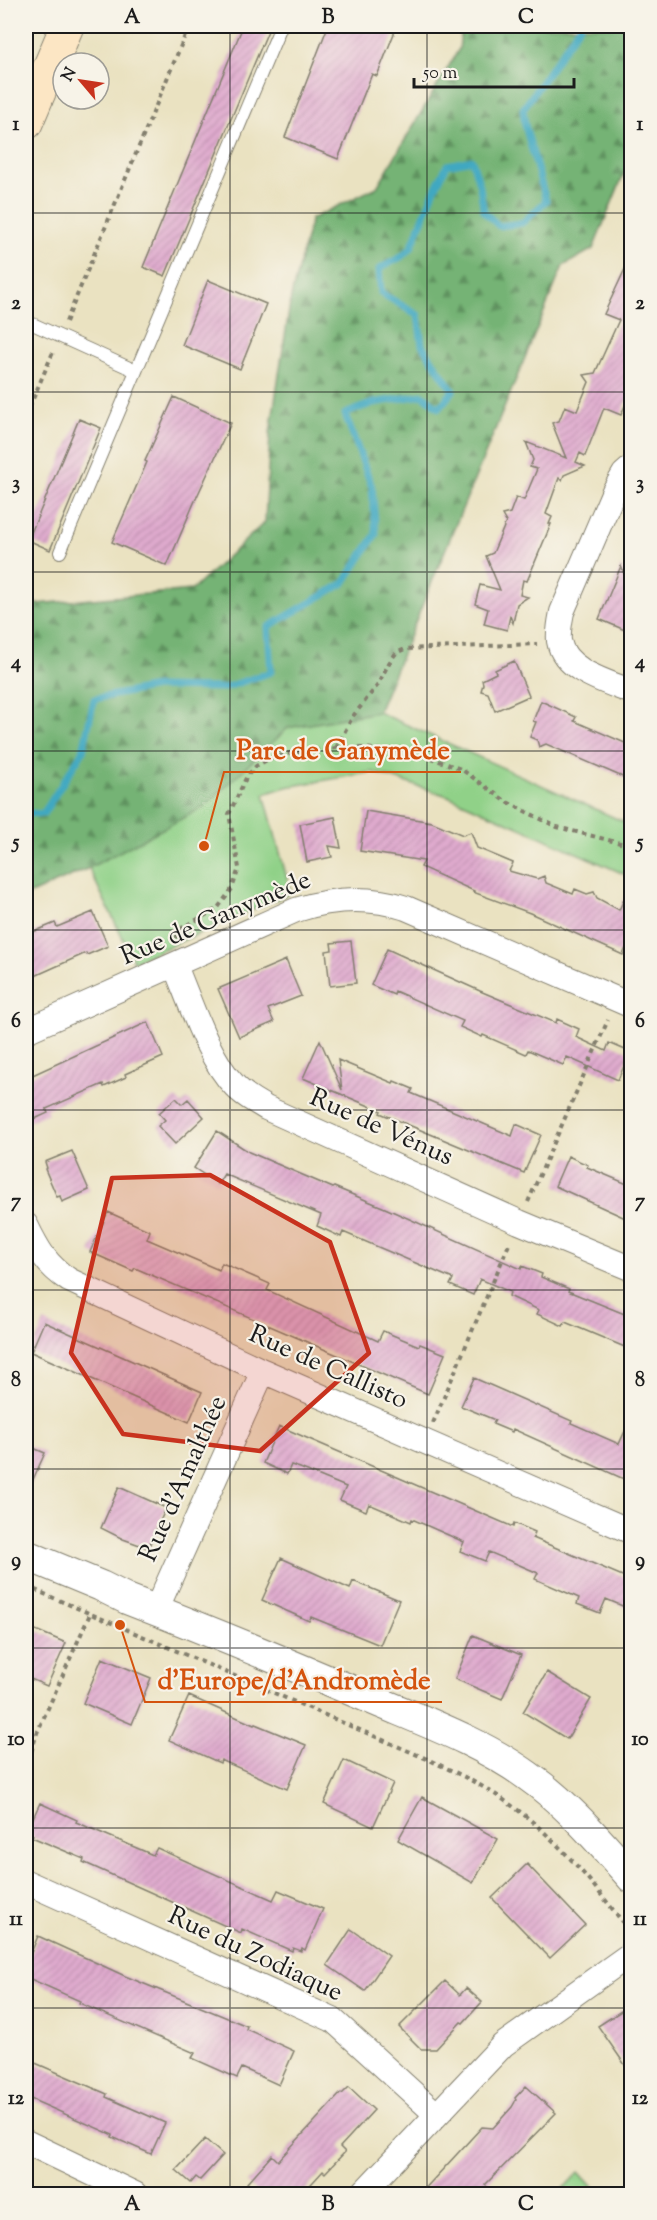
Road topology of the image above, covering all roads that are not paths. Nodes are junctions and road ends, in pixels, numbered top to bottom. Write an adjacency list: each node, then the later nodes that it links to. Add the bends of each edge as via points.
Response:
1 (67, 26): 3 (main road)
2 (281, 26): 5 (lane)
3 (26, 123)
4 (26, 321): 5 (lane)
5 (136, 371): 7 (lane)
6 (632, 467): 8 (street, via 614,491 559,627 559,643 580,670)
7 (60, 552)
8 (632, 692)
9 (174, 966): 10 (street, Rue de Ganymède, via 296,910 345,899 374,900 406,908); 11 (street, Rue de Ganymède); 13 (street, Rue de Vénus, via 216,1059 235,1087 248,1097 519,1222)
10 (632, 1006)
11 (26, 1031)
12 (26, 1225): 14 (street, Rue de Callisto, via 44,1259 69,1280)
13 (632, 1269)
14 (263, 1371): 15 (street, Rue de Callisto); 17 (street, Rue d'Amalthée)
15 (632, 1532)
16 (26, 1555): 17 (street)
17 (156, 1610): 18 (street, via 349,1689 500,1757 536,1781 576,1816)
18 (632, 1878)
19 (26, 1882): 21 (street, Rue du Zodiaque, via 333,2020)
20 (632, 1953): 21 (street, via 503,2045)
21 (436, 2114): 24 (street)
22 (26, 2142): 23 (street)
23 (135, 2194)
24 (362, 2194)

